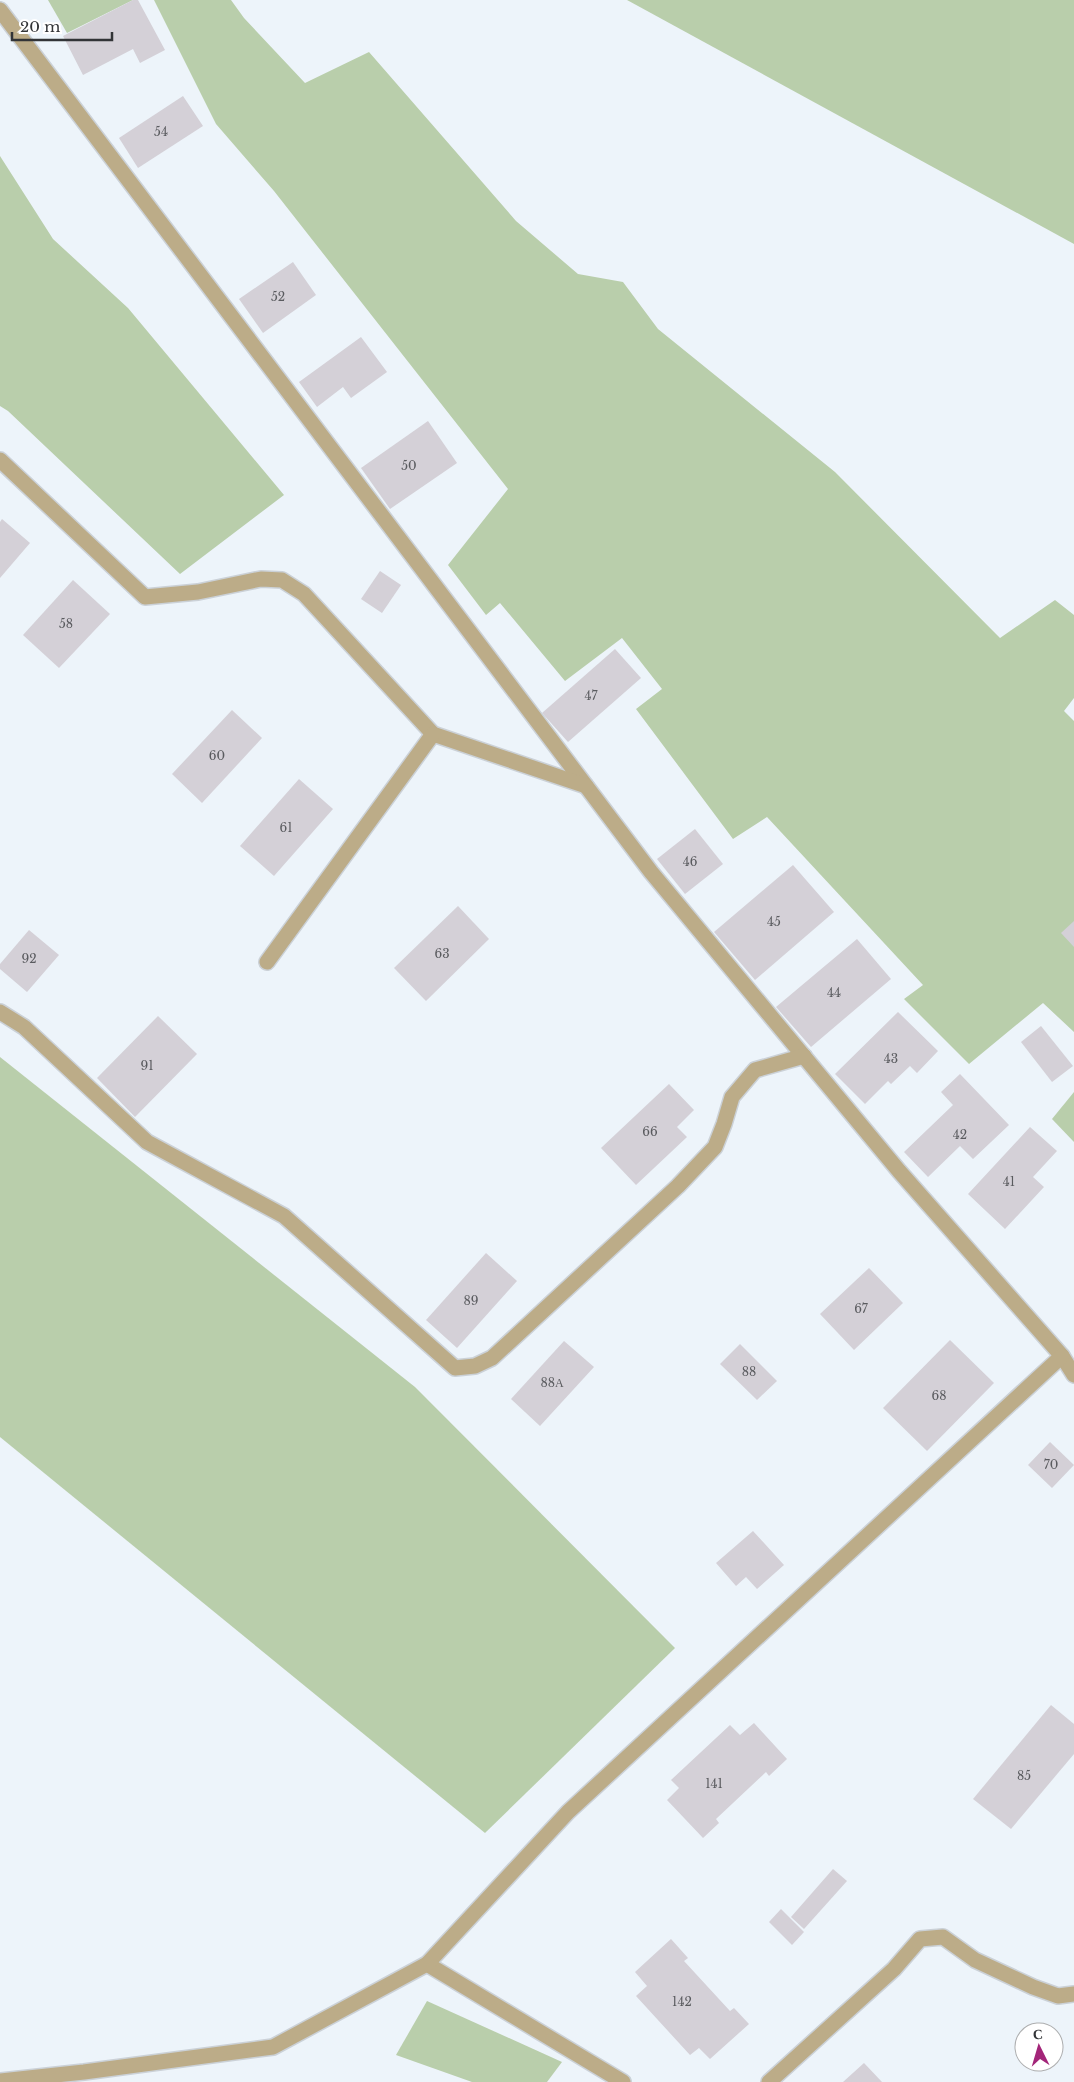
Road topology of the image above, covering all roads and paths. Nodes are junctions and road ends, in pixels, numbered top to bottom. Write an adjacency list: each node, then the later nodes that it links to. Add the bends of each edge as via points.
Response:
1 (0, 10): 4 (street)
2 (0, 460): 3 (street, via 145,597 198,592 261,579 282,580 304,594)
3 (433, 734): 4 (street); 5 (street)
4 (586, 786): 7 (street, via 651,872)
5 (267, 962)
6 (0, 1012): 7 (street, via 24,1027 147,1142 284,1216 455,1368 475,1366 492,1358 678,1186 715,1147 732,1097 755,1070)
7 (804, 1056): 8 (street, via 899,1171)
8 (1062, 1356): 9 (street); 10 (street, via 568,1812)
9 (1074, 1375)
10 (427, 1964): 12 (street, via 273,2047); 13 (street)
11 (1074, 1994): 14 (street, via 1058,1996 1033,1986 976,1960 944,1938 920,1940 894,1968)
12 (0, 2081)
13 (623, 2082)
14 (769, 2082)

